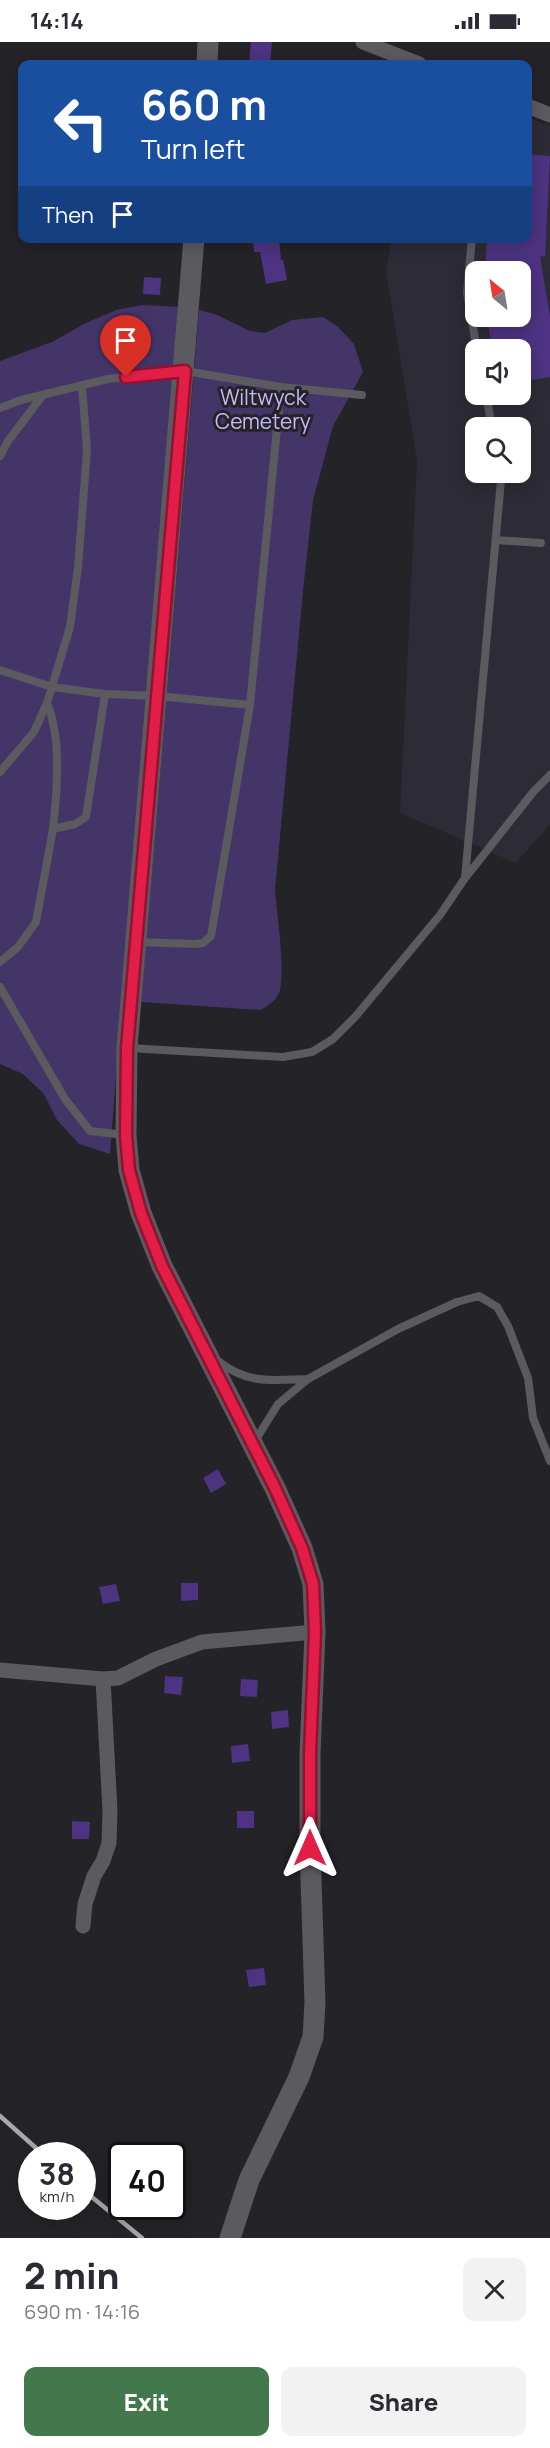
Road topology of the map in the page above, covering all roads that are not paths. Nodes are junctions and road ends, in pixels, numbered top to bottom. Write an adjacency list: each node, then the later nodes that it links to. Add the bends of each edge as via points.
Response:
1 (208, 42): 3 (street)
2 (363, 42): 4 (street)
3 (207, 60)
4 (409, 60)
5 (532, 108): 6 (street)
6 (550, 115)
7 (195, 243): 10 (street)
8 (472, 243): 9 (lane, via 467,293)
9 (475, 339)
10 (185, 371): 11 (lane, via 108,379); 12 (lane); 23 (street)
11 (82, 386): 13 (lane); 21 (lane, via 87,450 78,567 70,627)
12 (281, 387): 14 (lane); 25 (lane)
13 (43, 395): 15 (lane); 16 (lane)
14 (362, 395)
15 (0, 408)
16 (0, 456)
17 (501, 483): 18 (lane)
18 (496, 540): 19 (lane); 29 (lane)
19 (541, 543)
20 (0, 670): 21 (lane)
21 (52, 687): 22 (lane); 24 (lane)
22 (105, 694): 23 (lane); 28 (lane, via 86,817)
23 (157, 696): 25 (lane); 30 (street)
24 (47, 703): 26 (lane, via 34,732); 28 (lane, via 55,735)
25 (250, 705): 30 (lane, via 210,936 195,944)
26 (0, 772)
27 (550, 775): 29 (lane)
28 (53, 829): 31 (lane, via 36,922)
29 (465, 878): 33 (lane, via 440,915 355,1017 333,1039 312,1052 283,1057)
30 (136, 942): 33 (street)
31 (0, 963)
32 (0, 987): 34 (lane, via 65,1099 90,1131)
33 (127, 1048): 34 (street)
34 (126, 1135): 35 (street, via 129,1170 141,1213 162,1266)
35 (205, 1350): 36 (lane, via 230,1370 256,1381); 37 (street)
36 (308, 1379): 37 (lane, via 278,1404); 38 (lane, via 398,1329 479,1296 497,1307 508,1326 528,1378 533,1418)
37 (253, 1444): 39 (street, via 302,1548 313,1584)
38 (550, 1461)
39 (315, 1632): 41 (street, via 202,1642 118,1678); 43 (street, via 310,1754 313,2037 299,2078 249,2180)
40 (0, 1670): 41 (street)
41 (103, 1679): 42 (street, via 109,1843 84,1904)
42 (83, 1926)
43 (230, 2238)

